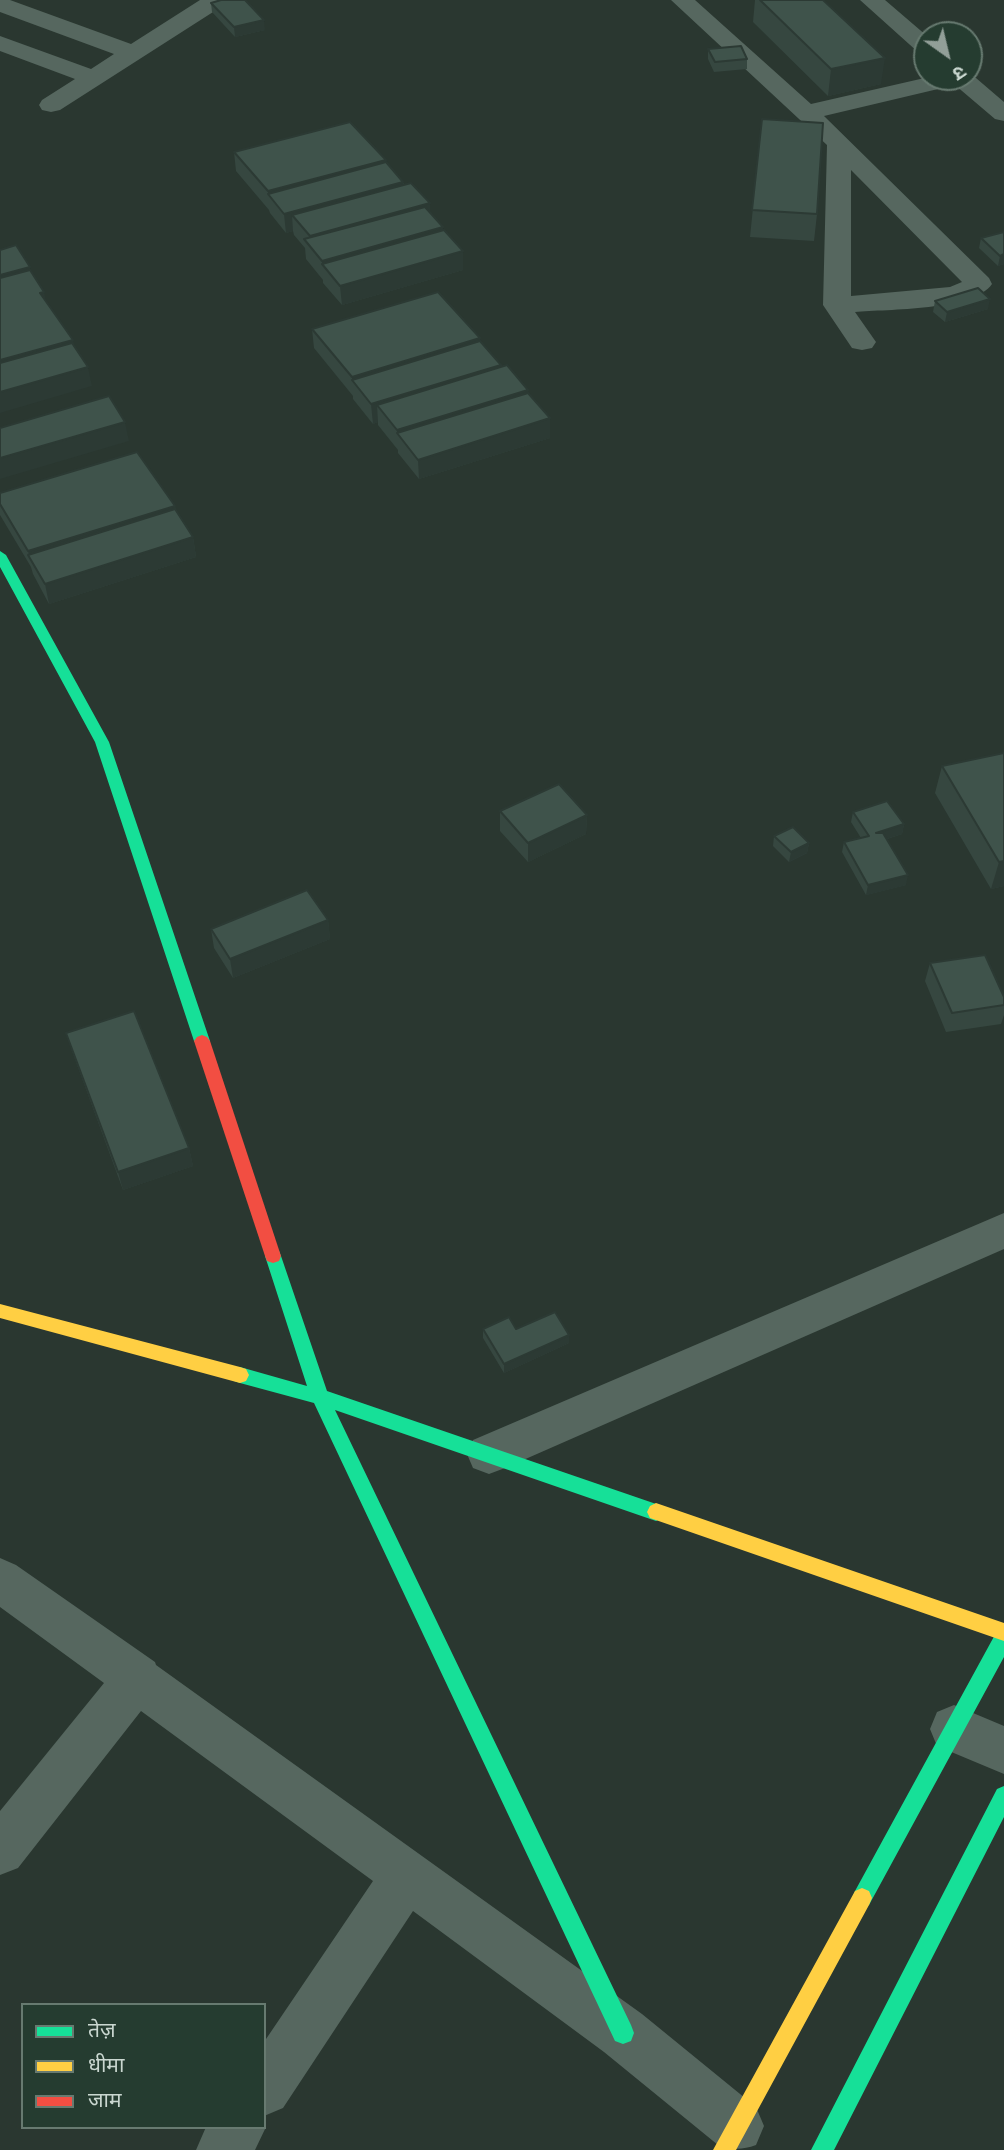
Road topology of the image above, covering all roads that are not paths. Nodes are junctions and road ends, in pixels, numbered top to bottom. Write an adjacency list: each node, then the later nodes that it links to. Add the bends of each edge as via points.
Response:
1 (216, 0): 7 (street)
2 (682, 0): 12 (street)
3 (871, 0): 5 (street)
4 (0, 4): 7 (street)
5 (913, 36)
6 (0, 43): 8 (street)
7 (133, 53): 8 (street)
8 (93, 78): 11 (street)
9 (913, 88): 12 (street)
10 (977, 91): 13 (street)
11 (51, 105)
12 (806, 113): 14 (street)
13 (1004, 114)
14 (839, 143): 15 (street); 15 (street, via 979,285 955,295)
15 (837, 305): 16 (street)
16 (862, 342)
17 (0, 555): 20 (street, via 102,742)
18 (1004, 1230): 21 (street)
19 (0, 1311): 20 (street)
20 (320, 1396): 21 (street); 31 (street)
21 (489, 1454): 23 (street)
22 (0, 1580): 25 (street)
23 (1004, 1632)
24 (1004, 1638): 26 (street)
25 (138, 1678): 29 (street); 30 (street)
26 (954, 1729): 27 (street); 34 (street)
27 (1004, 1750)
28 (1004, 1796): 36 (street)
29 (0, 1850)
30 (407, 1875): 31 (street); 32 (street)
31 (623, 2033): 34 (street)
32 (266, 2086)
33 (238, 2129): 35 (street)
34 (730, 2138)
35 (223, 2150)
36 (822, 2150)

